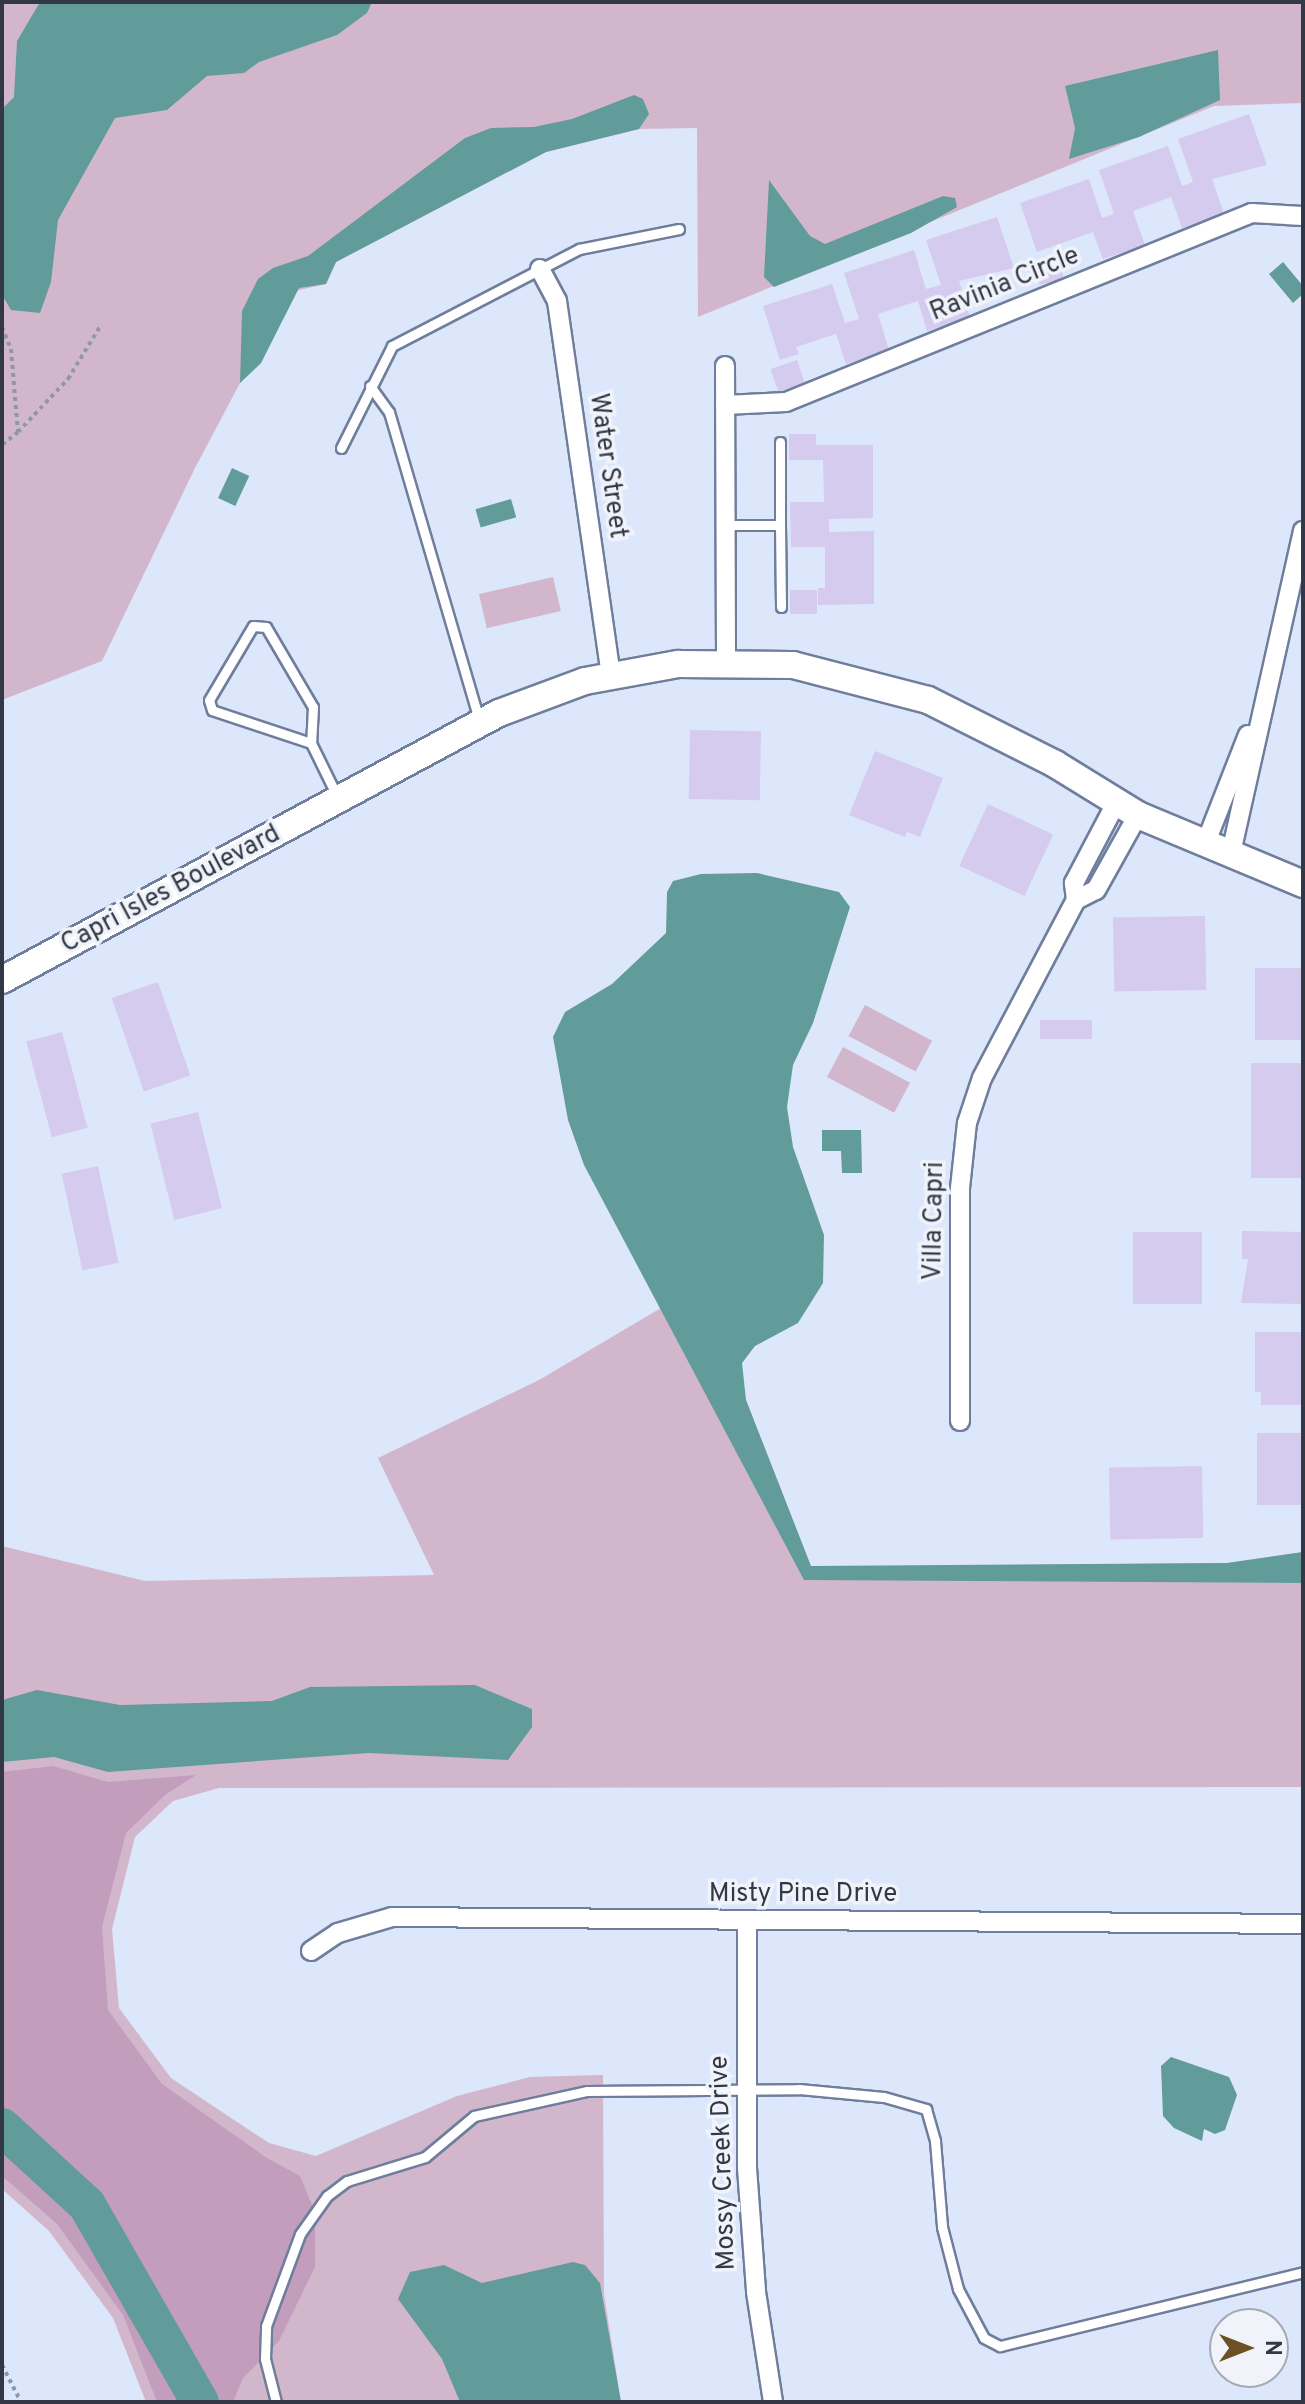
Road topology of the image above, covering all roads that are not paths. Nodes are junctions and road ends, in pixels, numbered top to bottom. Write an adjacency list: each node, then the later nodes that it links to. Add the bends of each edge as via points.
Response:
1 (1303, 216): 6 (street, Ravinia Circle, via 1252,213 786,402)
2 (679, 229): 3 (lane, via 579,249)
3 (540, 269): 5 (lane, via 392,346); 14 (street, Water Street, via 557,301)
4 (725, 366): 6 (street)
5 (370, 386): 8 (lane); 16 (lane, via 389,412)
6 (725, 405): 9 (street)
7 (780, 442): 10 (lane)
8 (341, 448)
9 (725, 525): 10 (lane); 13 (street)
10 (780, 525): 12 (lane)
11 (1303, 531): 15 (street)
12 (781, 607)
13 (726, 661): 14 (street, Capri Isles Boulevard); 19 (street, Capri Isles Boulevard, via 827,671 928,700 1055,764)
14 (611, 675): 16 (street, Capri Isles Boulevard, via 541,695)
15 (1263, 695): 20 (street); 21 (street, via 1249,786)
16 (480, 722): 18 (street, Capri Isles Boulevard)
17 (311, 743): 17 (lane, via 212,710 209,700 253,626 266,627 313,707); 18 (lane)
18 (339, 799): 23 (street, Capri Isles Boulevard)
19 (1127, 809): 20 (street, Capri Isles Boulevard); 24 (street, Villa Capri, via 1075,880 1076,900 974,1097 962,1154)
20 (1206, 842): 21 (street, Capri Isles Boulevard)
21 (1231, 853): 22 (street, Capri Isles Boulevard)
22 (1303, 884)
23 (2, 980)
24 (960, 1421)
25 (747, 1921): 26 (street, Misty Pine Drive); 27 (street, Misty Pine Drive, via 392,1917 338,1933); 28 (street, Mossy Creek Drive)
26 (1303, 1924)
27 (311, 1951)
28 (745, 2089): 29 (lane, via 869,2095 915,2102 926,2109 935,2141 942,2227 958,2289 984,2338 1000,2346); 30 (lane, via 587,2091 503,2106 474,2116 425,2157 338,2186 300,2234 271,2306 265,2359); 31 (street, Mossy Creek Drive, via 750,2230)
29 (1303, 2272)
30 (276, 2402)
31 (773, 2402)

